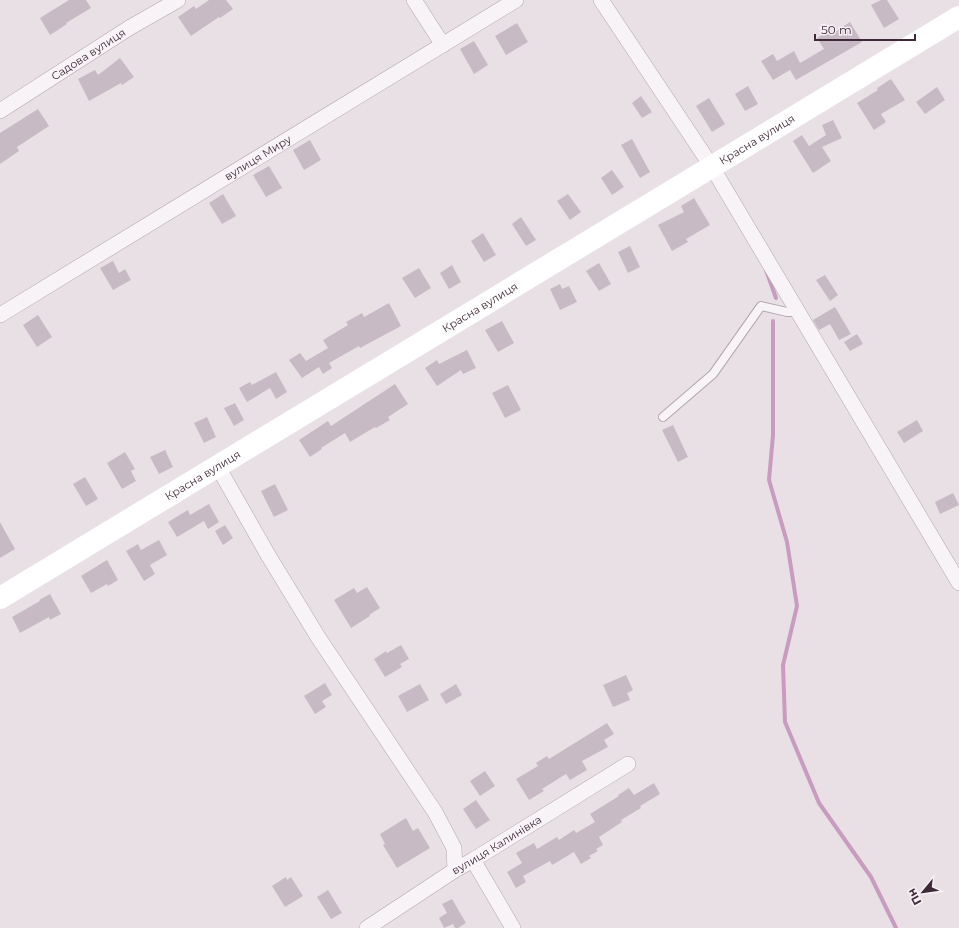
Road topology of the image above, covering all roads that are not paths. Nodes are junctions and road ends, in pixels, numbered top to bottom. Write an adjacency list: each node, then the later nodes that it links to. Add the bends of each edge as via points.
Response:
1 (178, 0): 7 (street, Садова вулиця, via 129,28)
2 (414, 0): 6 (street)
3 (516, 0): 6 (street, вулиця Миру)
4 (601, 0): 8 (street)
5 (959, 17): 8 (street, Красна вулиця)
6 (443, 45): 10 (street, вулиця Миру)
7 (0, 111)
8 (712, 167): 9 (street); 12 (street, Красна вулиця)
9 (798, 312): 11 (lane, via 761,306 713,374); 13 (street)
10 (0, 315)
11 (663, 417)
12 (218, 466): 15 (street, Красна вулиця); 18 (street, via 318,637 435,812 454,848)
13 (953, 561): 14 (street)
14 (959, 583)
15 (0, 598)
16 (628, 764): 17 (street, вулиця Калинівка)
17 (473, 860): 18 (street, вулиця Калинівка); 20 (street)
18 (455, 870): 19 (street, вулиця Калинівка)
19 (367, 928)
20 (513, 928)

